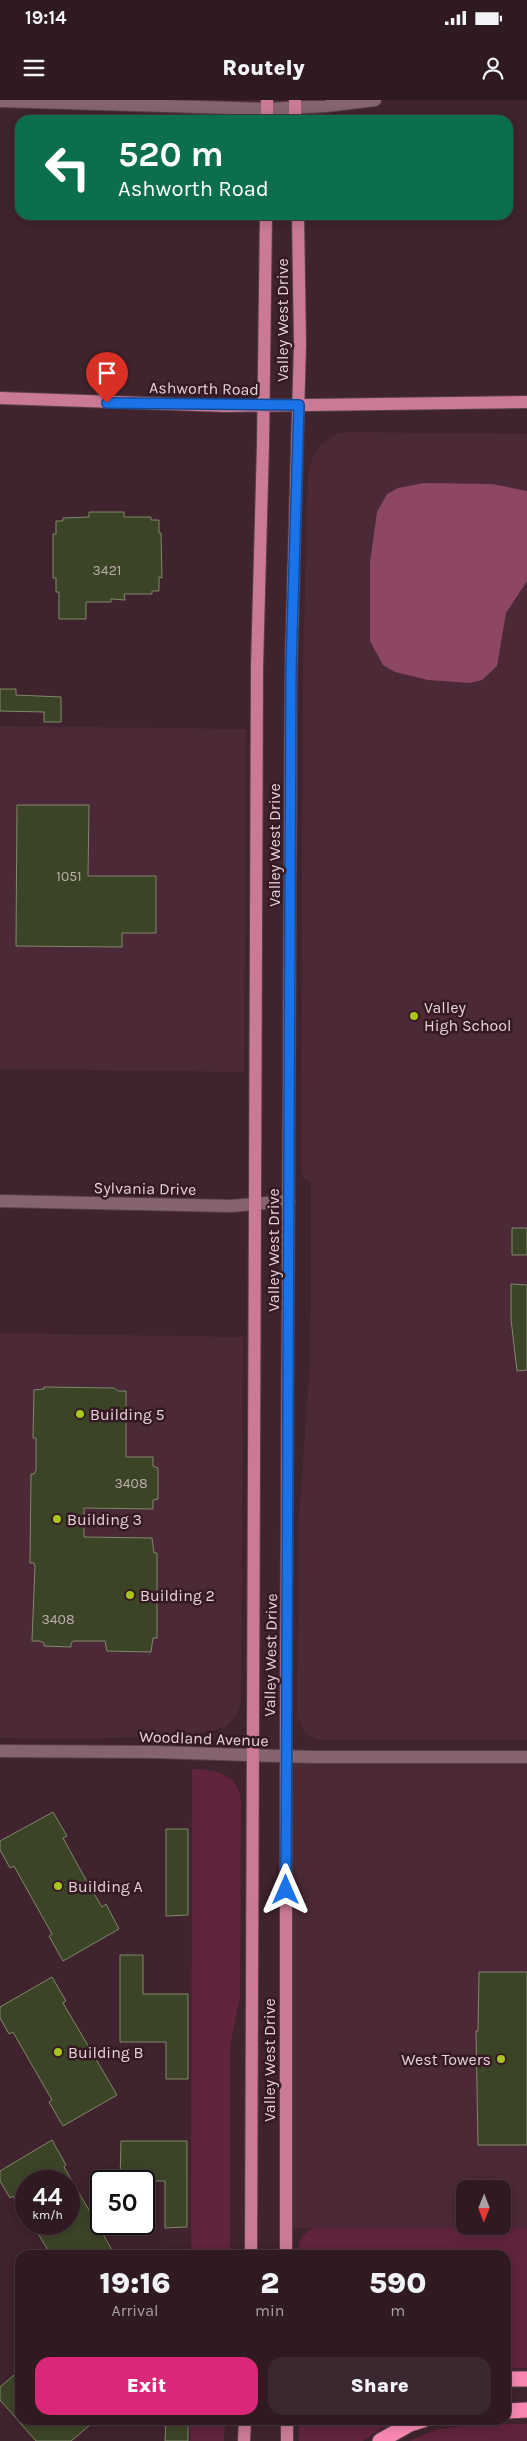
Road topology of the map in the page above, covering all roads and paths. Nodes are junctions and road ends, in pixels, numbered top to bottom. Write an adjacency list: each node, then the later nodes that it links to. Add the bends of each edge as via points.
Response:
1 (375, 100): 3 (street)
2 (4, 101): 4 (street)
3 (295, 109): 4 (street)
4 (267, 110)
5 (266, 220): 9 (main road, Valley West Drive)
6 (298, 220): 10 (main road, Valley West Drive)
7 (0, 398): 9 (main road, Ashworth Road, via 90,403)
8 (527, 402): 10 (main road, Ashworth Road)
9 (264, 405): 10 (main road, Ashworth Road); 13 (main road, Valley West Drive, via 257,676)
10 (299, 405): 12 (main road, Valley West Drive, via 291,677)
11 (0, 1201): 13 (street, Sylvania Drive)
12 (289, 1201): 13 (street, Sylvania Drive); 16 (main road, Valley West Drive)
13 (253, 1205): 15 (main road, Valley West Drive)
14 (0, 1751): 15 (street, Woodland Avenue)
15 (251, 1755): 16 (street, Woodland Avenue); 18 (main road, Valley West Drive)
16 (286, 1756): 17 (street, Woodland Avenue); 19 (main road, Valley West Drive)
17 (527, 1757)
18 (251, 2250)
19 (286, 2250)
20 (511, 2378): 21 (highway)
21 (527, 2379)
22 (527, 2410): 23 (highway)
23 (511, 2411)
24 (245, 2425): 27 (main road)
25 (287, 2425): 28 (main road)
26 (408, 2425): 29 (highway)
27 (244, 2441)
28 (287, 2441)
29 (380, 2441)

